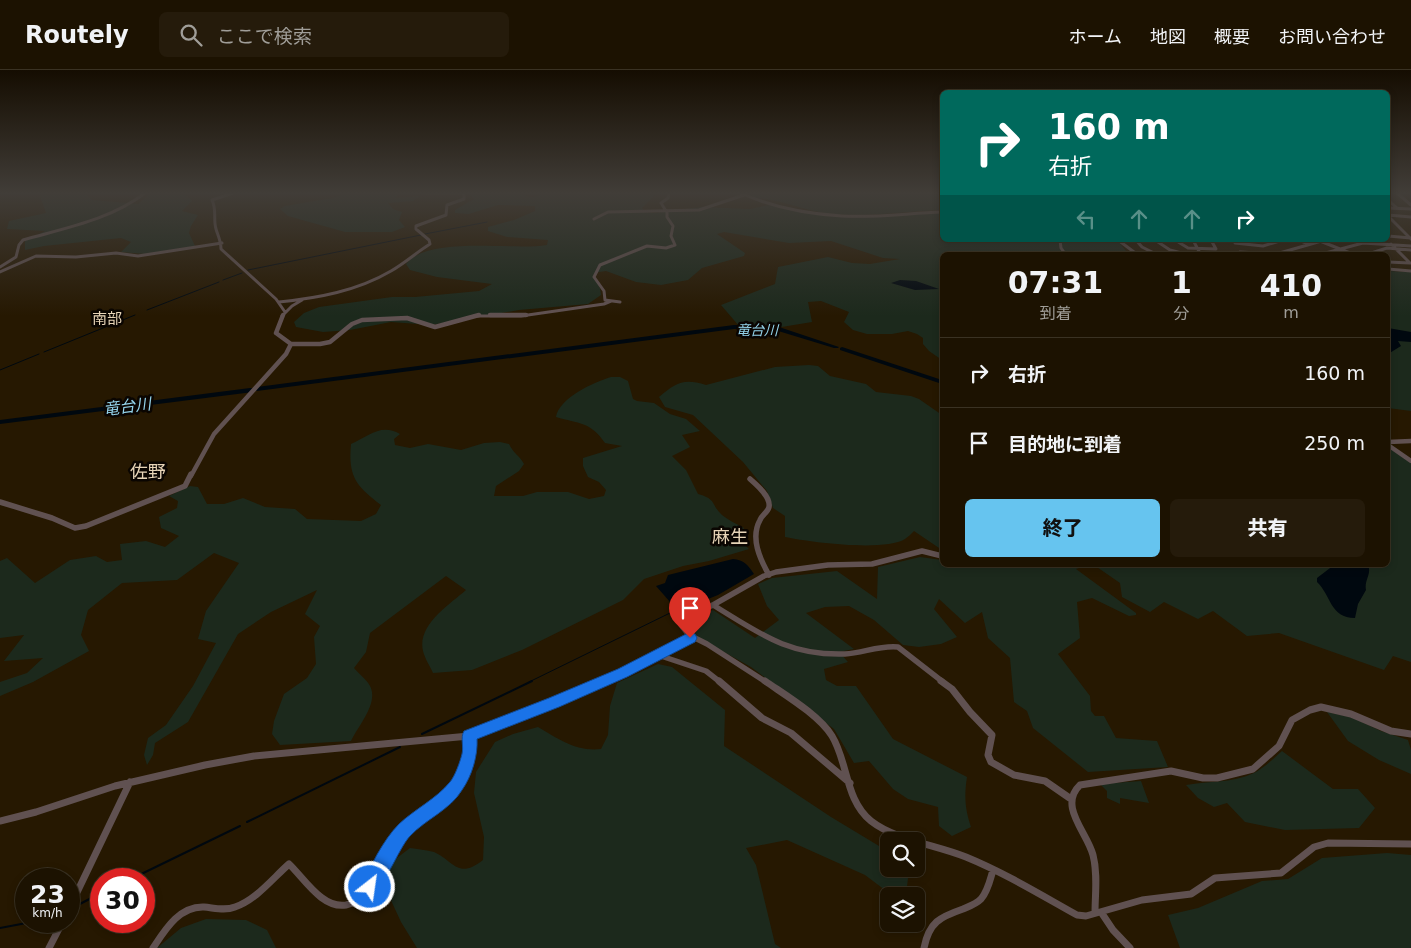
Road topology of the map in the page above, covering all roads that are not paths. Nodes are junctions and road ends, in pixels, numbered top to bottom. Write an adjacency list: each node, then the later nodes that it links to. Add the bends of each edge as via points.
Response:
1 (40, 234): 35 (street, via 26,238 18,246 15,259)
2 (219, 234): 18 (street)
3 (422, 234): 39 (street, via 430,244 395,269 342,292)
4 (671, 234): 40 (street, via 675,245 666,248 647,246 600,265 594,277 605,293 605,300)
5 (1390, 236): 6 (street)
6 (1411, 238)
7 (1121, 242): 26 (street)
8 (1138, 242): 27 (street)
9 (1158, 242): 28 (street)
10 (1178, 242): 22 (street)
11 (1194, 242): 22 (street)
12 (1212, 242): 22 (street, via 1216,249)
13 (1234, 242): 14 (street, via 1263,246)
14 (1276, 242)
15 (1302, 242): 20 (street)
16 (1316, 242): 20 (street)
17 (1325, 242): 23 (street)
18 (222, 243): 38 (street, via 145,255 36,256); 41 (street, via 221,249)
19 (1390, 244): 21 (street); 23 (street, via 1363,243); 24 (street)
20 (1309, 245): 30 (street)
21 (1411, 246)
22 (1197, 248): 29 (street)
23 (1339, 249): 31 (street); 32 (street)
24 (1396, 249): 25 (street); 33 (street); 34 (street, via 1410,263)
25 (1411, 250)
26 (1134, 252)
27 (1152, 252)
28 (1178, 252)
29 (1199, 252)
30 (1283, 252)
31 (1328, 252)
32 (1346, 252)
33 (1376, 252)
34 (1390, 262)
35 (0, 267)
36 (1390, 269): 37 (street)
37 (1411, 271)
38 (0, 272)
39 (302, 300): 41 (street); 43 (street)
40 (612, 301): 42 (street); 44 (street, via 521,316 474,316 435,326 407,318 362,320 330,342)
41 (279, 302): 43 (street)
42 (620, 302)
43 (285, 312): 44 (street, via 276,332)
44 (291, 344): 50 (street, via 286,354 214,434 185,486 75,528)
45 (1411, 441): 46 (street)
46 (1390, 444)
47 (1390, 445): 48 (street)
48 (1411, 461)
49 (750, 479): 52 (street, via 770,504 769,510 759,520 756,540 756,548)
50 (0, 502)
51 (940, 555): 52 (street, via 922,550 872,564 828,565)
52 (769, 575): 53 (street)
53 (714, 605): 54 (street, via 682,622); 60 (street, via 766,638 799,651 842,654 898,647 952,688 990,732 988,755 991,762 1014,775 1045,781)
54 (690, 638): 55 (street); 59 (street, via 705,643 749,670 831,732)
55 (658, 655): 57 (street); 59 (street, via 706,671 718,679 762,718 791,733)
56 (1411, 734): 60 (street, via 1391,731 1351,714 1321,707 1292,720 1279,746 1253,770 1217,778 1171,771 1088,782 1074,791)
57 (469, 736): 58 (street, via 254,756); 68 (street, via 470,753 457,785 405,830 370,887 354,901 345,906 328,901 289,864 237,906 224,910 198,906 185,911 160,936)
58 (130, 782): 61 (street); 64 (street)
59 (850, 783): 63 (street, via 862,813 876,825 949,850)
60 (1071, 799): 65 (street, via 1092,854)
61 (0, 821)
62 (1411, 844): 65 (street, via 1328,843 1314,847 1281,873 1215,878 1191,894 1142,900)
63 (993, 870): 65 (street, via 1077,915); 69 (street, via 986,894 978,903 938,918 931,926)
64 (80, 886)
65 (1098, 913): 70 (street)
66 (57, 933): 67 (street)
67 (50, 948)
68 (153, 948)
69 (924, 948)
70 (1130, 948)

